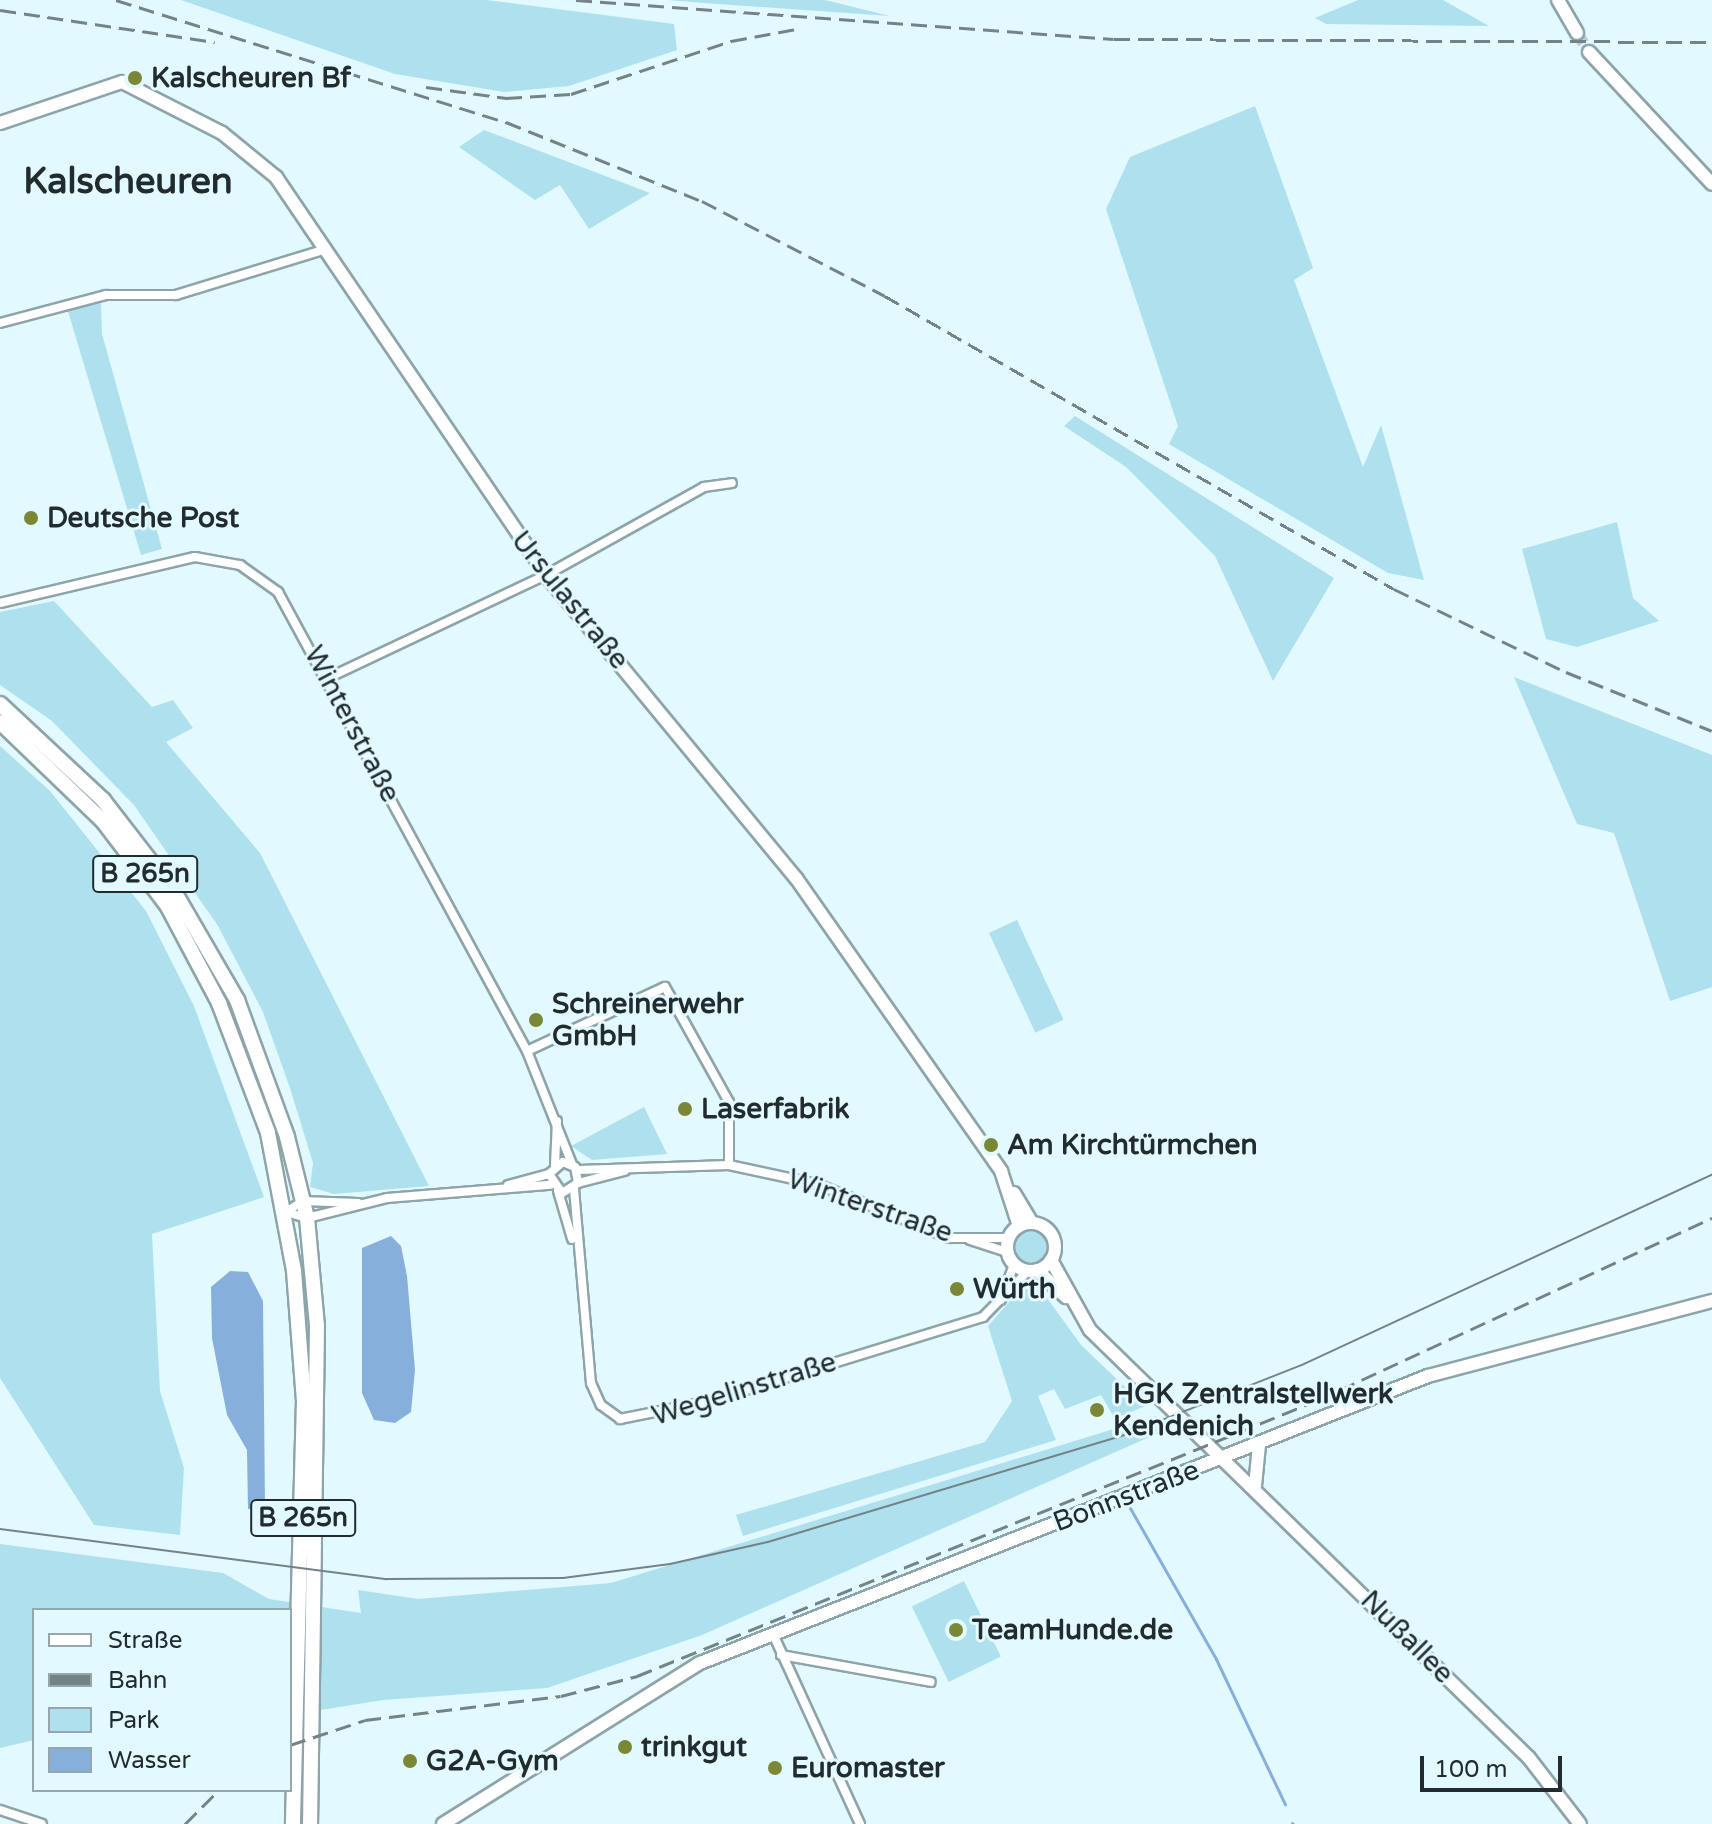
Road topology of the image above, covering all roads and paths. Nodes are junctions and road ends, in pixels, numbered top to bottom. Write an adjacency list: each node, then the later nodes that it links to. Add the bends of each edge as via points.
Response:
1 (1558, 0): 2 (street)
2 (1577, 33)
3 (1589, 52): 5 (street)
4 (0, 123): 6 (street, Ursulastraße, via 90,87 132,84 246,148 286,189)
5 (1712, 184)
6 (326, 249): 7 (street, via 176,295 106,295); 9 (street, Ursulastraße)
7 (0, 323)
8 (732, 483): 9 (street, via 704,487)
9 (546, 575): 11 (street); 28 (street, Ursulastraße, via 796,878 1007,1184)
10 (0, 603): 11 (street, Winterstraße, via 170,559 228,561 278,592)
11 (328, 678): 14 (street, Winterstraße)
12 (0, 704): 24 (main road, B 265n, via 103,800 199,929 265,1067)
13 (0, 722): 26 (main road, B 265n, via 103,821 167,905 243,1060)
14 (527, 1051): 15 (street, Winterstraße); 17 (street, via 665,987 729,1102)
15 (557, 1120): 16 (street, Winterstraße); 18 (street, Winterstraße)
16 (555, 1165): 18 (street); 20 (street)
17 (729, 1165): 19 (street, Winterstraße); 31 (street, Winterstraße, via 807,1180 927,1232)
18 (575, 1167): 19 (street, Winterstraße); 22 (street, Wegelinstraße)
19 (627, 1170): 22 (street, Winterstraße)
20 (549, 1174): 21 (street); 23 (street, Wegelinstraße)
21 (506, 1185): 23 (street, Winterstraße); 25 (street)
22 (576, 1186): 23 (street, Winterstraße); 30 (street, Wegelinstraße)
23 (554, 1188): 30 (street, Wegelinstraße)
24 (303, 1201): 25 (street); 26 (street); 27 (main road, B 265n)
25 (358, 1203): 27 (street)
26 (286, 1212): 27 (street); 47 (main road, B 265n, via 305,1469)
27 (307, 1218): 48 (main road, B 265n, via 319,1403)
28 (1026, 1224): 29 (street); 33 (street, Ursulastraße, via 1053,1237)
29 (1008, 1238): 31 (street, Winterstraße); 32 (street)
30 (573, 1239): 36 (street, Wegelinstraße, via 591,1383 601,1405 620,1419 710,1401 983,1317)
31 (970, 1240): 32 (street, Winterstraße)
32 (1007, 1252): 34 (street)
33 (1051, 1260): 35 (street); 37 (street, Ursulastraße)
34 (1014, 1264): 35 (street, Ursulastraße); 36 (street)
35 (1032, 1271): 36 (street, Wegelinstraße); 37 (street, Ursulastraße)
36 (1001, 1300)
37 (1071, 1301): 40 (street, Ursulastraße, via 1123,1364)
38 (1712, 1301): 39 (street, Bonnstraße, via 1428,1376)
39 (1259, 1445): 40 (street, Bonnstraße); 41 (street)
40 (1224, 1459): 41 (street, Nußallee); 42 (street, Bonnstraße)
41 (1255, 1486): 51 (street, Nußallee, via 1529,1758)
42 (773, 1634): 43 (street); 49 (street, Bonnstraße, via 646,1693)
43 (781, 1655): 44 (street); 50 (street)
44 (931, 1682)
45 (0, 1810): 46 (street)
46 (42, 1824)
47 (293, 1824)
48 (310, 1824)
49 (443, 1824)
50 (860, 1824)
51 (1580, 1824)

